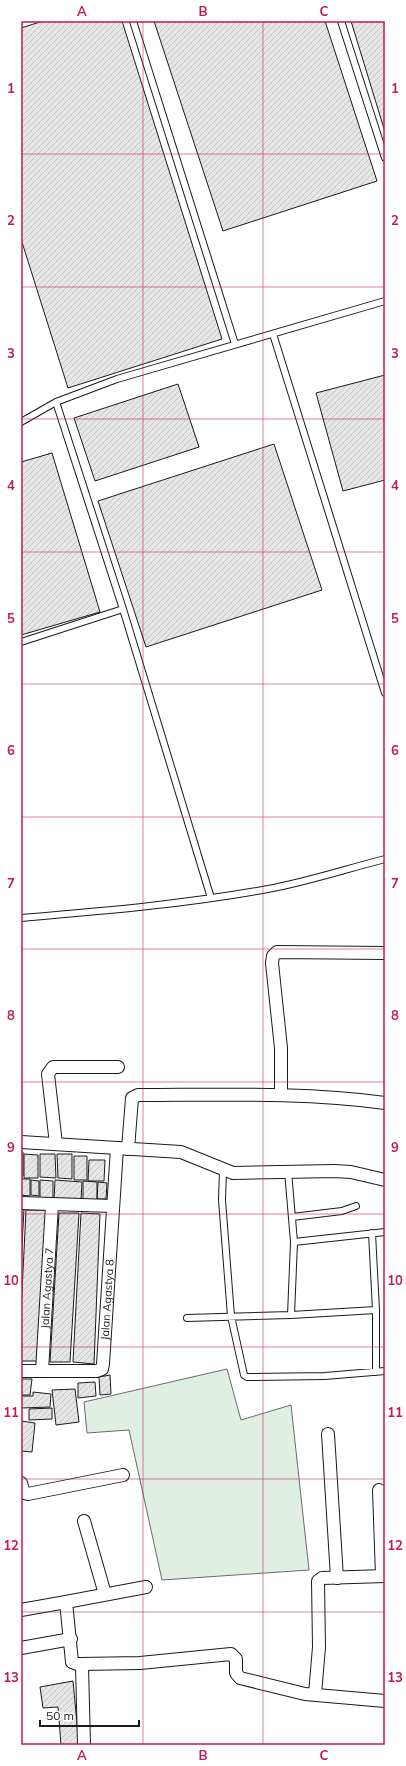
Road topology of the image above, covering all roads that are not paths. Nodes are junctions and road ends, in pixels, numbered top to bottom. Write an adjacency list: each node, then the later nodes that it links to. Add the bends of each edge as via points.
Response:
1 (134, 21): 6 (lane)
2 (341, 21): 3 (lane)
3 (385, 158)
4 (385, 301): 5 (lane)
5 (273, 334): 6 (lane); 11 (lane)
6 (235, 344): 7 (lane, via 117,379)
7 (56, 402): 8 (lane); 9 (lane)
8 (21, 422)
9 (123, 609): 10 (lane); 13 (lane)
10 (21, 642)
11 (385, 693)
12 (385, 859): 13 (lane, via 269,889)
13 (211, 898): 14 (lane, via 99,912)
14 (21, 918)
15 (385, 953): 17 (street, via 277,952 273,956 282,1048)
16 (118, 1067): 20 (street, via 53,1067 49,1070)
17 (281, 1094): 18 (street, via 351,1098); 21 (street, Jalan Agastya 8, via 134,1096)
18 (385, 1103)
19 (21, 1142): 20 (street)
20 (56, 1144): 21 (street)
21 (122, 1149): 22 (street, via 181,1152); 27 (street, Jalan Agastya 8)
22 (224, 1170): 23 (street, via 233,1174); 35 (lane, via 222,1200)
23 (288, 1171): 24 (street, via 352,1172); 29 (lane)
24 (385, 1180)
25 (21, 1203): 26 (street)
26 (52, 1205): 27 (street); 38 (street, Jalan Agastya 7)
27 (112, 1206): 38 (street, Jalan Agastya 8, via 102,1369)
28 (356, 1206): 29 (lane, via 342,1211)
29 (292, 1217): 32 (lane)
30 (385, 1232): 31 (lane)
31 (372, 1233): 32 (lane); 33 (lane)
32 (294, 1242): 34 (lane)
33 (376, 1310): 34 (lane); 40 (lane)
34 (291, 1315): 35 (lane)
35 (231, 1316): 36 (lane); 40 (lane, via 242,1372 247,1377 325,1376)
36 (187, 1318)
37 (21, 1371): 38 (street, Jalan Agastya 8)
38 (42, 1371)
39 (385, 1371): 40 (lane)
40 (376, 1372)
41 (328, 1434): 47 (street)
42 (123, 1475): 43 (street, via 28,1494 24,1493)
43 (21, 1483)
44 (379, 1490): 46 (street)
45 (84, 1521): 49 (street)
46 (383, 1576): 47 (street)
47 (337, 1578): 55 (street, via 322,1578 316,1586 319,1647)
48 (146, 1587): 49 (street)
49 (105, 1594): 50 (street)
50 (66, 1602): 51 (street); 52 (street)
51 (21, 1610)
52 (71, 1639): 53 (street); 54 (street, via 72,1662)
53 (21, 1648)
54 (80, 1664): 55 (street, via 140,1663 231,1654 236,1660 236,1673 240,1678 297,1693); 57 (street)
55 (315, 1694): 56 (street)
56 (385, 1701)
57 (84, 1745)

